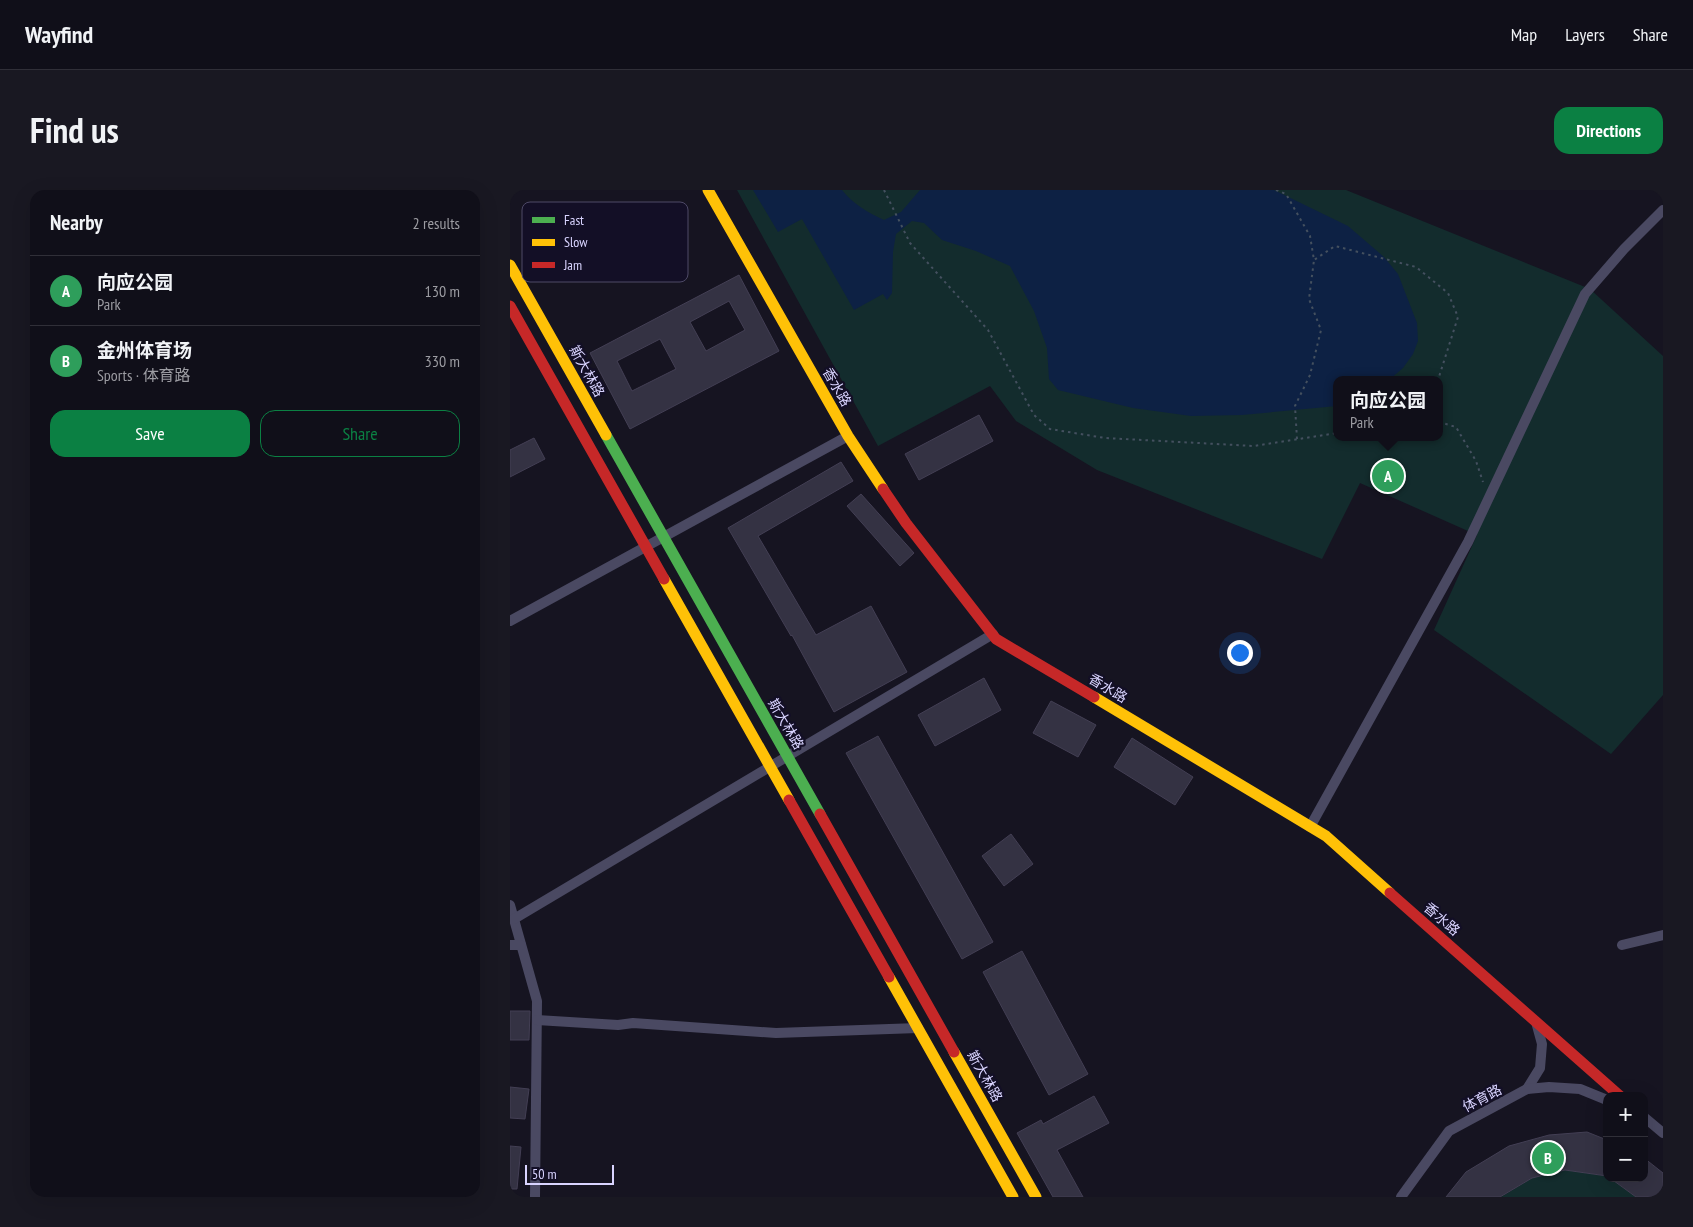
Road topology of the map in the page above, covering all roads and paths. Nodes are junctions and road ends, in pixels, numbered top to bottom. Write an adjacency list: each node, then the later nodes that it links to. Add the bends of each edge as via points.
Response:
1 (708, 190): 11 (main road, 香水路)
2 (884, 190): 12 (path, via 910,243 988,330 1034,415 1050,429 1105,438 1254,446)
3 (1276, 190): 5 (path, via 1286,194 1310,236)
4 (1663, 210): 13 (street, via 1585,294)
5 (1314, 260): 8 (path, via 1335,246 1376,255 1416,267 1448,292 1458,317); 12 (path, via 1309,299 1321,330 1310,375 1295,406)
6 (510, 265): 14 (main road, 斯大林路)
7 (510, 306): 15 (main road)
8 (1439, 376)
9 (1443, 423): 13 (path, via 1456,427 1476,461)
10 (1333, 434): 12 (path)
11 (848, 436): 14 (street); 17 (main road, 香水路, via 906,523)
12 (1297, 439)
13 (1489, 496): 20 (street, via 1468,542)
14 (662, 537): 15 (street); 18 (main road, 斯大林路)
15 (646, 546): 16 (street); 19 (main road)
16 (510, 621)
17 (993, 634): 18 (street); 20 (main road, 香水路, via 996,639)
18 (788, 757): 19 (street); 37 (main road, 斯大林路)
19 (770, 767): 22 (street); 29 (main road)
20 (1310, 827): 28 (main road, 香水路, via 1326,836)
21 (510, 905): 22 (street)
22 (514, 919): 25 (street)
23 (1663, 935): 26 (street)
24 (510, 945): 25 (street)
25 (522, 945): 27 (street, via 537,1001)
26 (1622, 945)
27 (537, 1020): 29 (street, via 776,1033); 35 (street)
28 (1535, 1021): 30 (street, via 1542,1044 1540,1068); 31 (main road, 香水路)
29 (918, 1028): 36 (main road)
30 (1527, 1089): 32 (street, 体育路, via 1580,1089); 38 (street, 体育路, via 1449,1131)
31 (1615, 1092)
32 (1603, 1098)
33 (1648, 1120): 34 (street)
34 (1663, 1133)
35 (535, 1197)
36 (1013, 1197)
37 (1036, 1197)
38 (1401, 1197)

